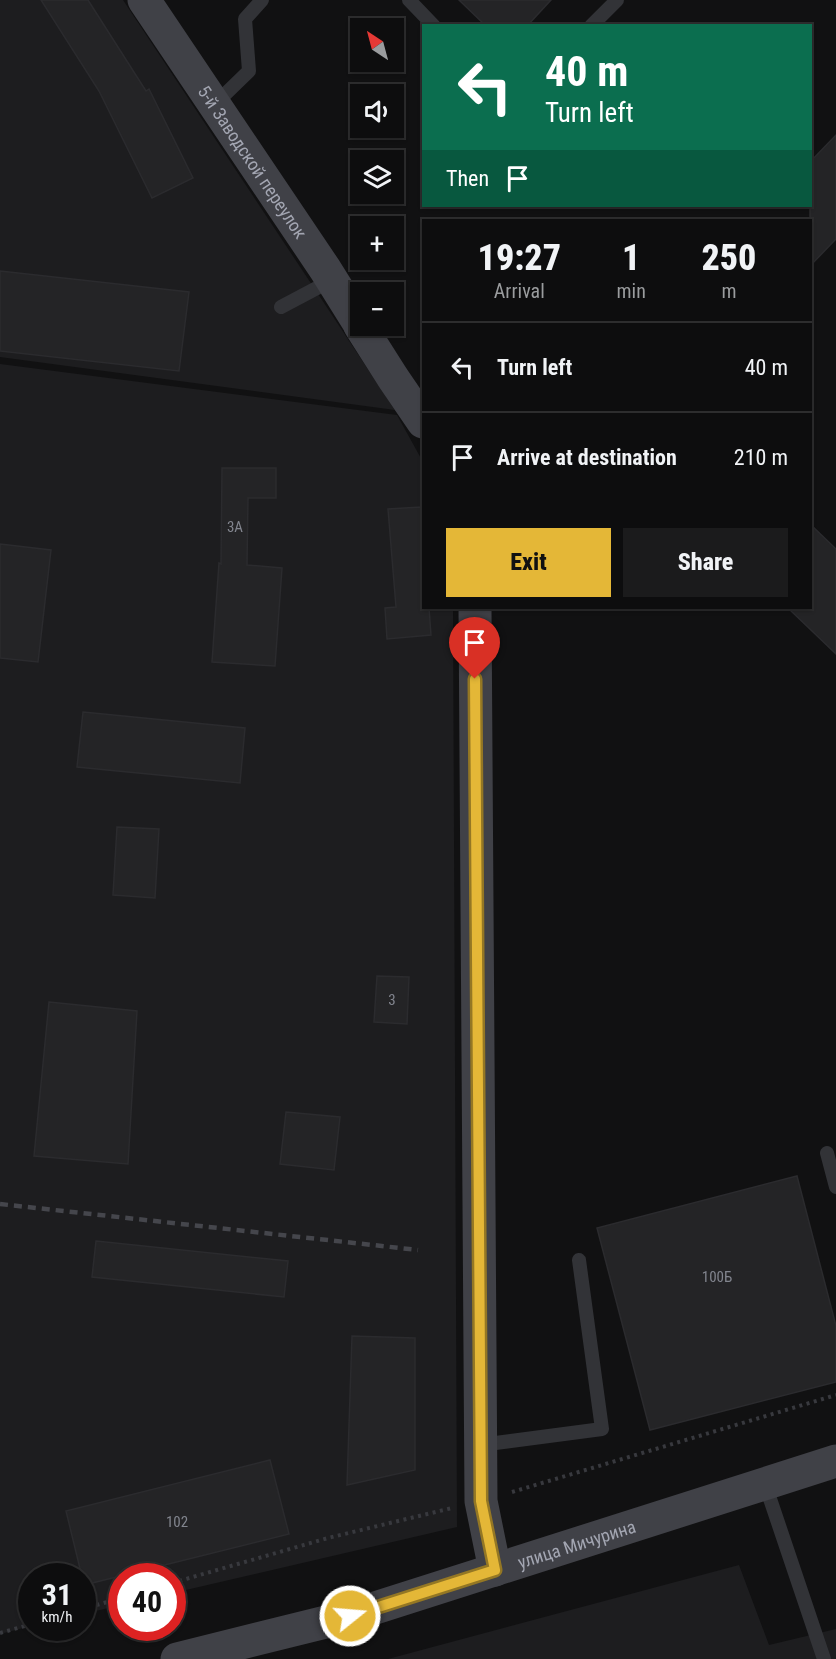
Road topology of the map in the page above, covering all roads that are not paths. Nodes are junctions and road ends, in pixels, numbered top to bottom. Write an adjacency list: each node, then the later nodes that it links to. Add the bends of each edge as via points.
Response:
1 (144, 0): 7 (street, 5-й Заводской переулок)
2 (262, 0): 7 (lane, via 245,19 249,71)
3 (409, 0): 5 (lane)
4 (616, 0): 6 (lane)
5 (432, 24)
6 (593, 24)
7 (214, 105): 8 (street, 5-й Заводской переулок)
8 (332, 280): 9 (lane); 10 (street, 5-й Заводской переулок)
9 (280, 307)
10 (350, 309)
11 (368, 336): 12 (street, 5-й Заводской переулок)
12 (418, 407)
13 (475, 609): 17 (street)
14 (827, 1154): 15 (lane)
15 (836, 1187)
16 (579, 1260): 17 (lane, via 602,1429)
17 (480, 1445): 20 (street, via 481,1501)
18 (836, 1461): 19 (street, улица Мичурина)
19 (765, 1484): 20 (street, улица Мичурина); 22 (lane)
20 (495, 1570): 21 (street, улица Мичурина, via 350,1616)
21 (177, 1659)
22 (824, 1659)

